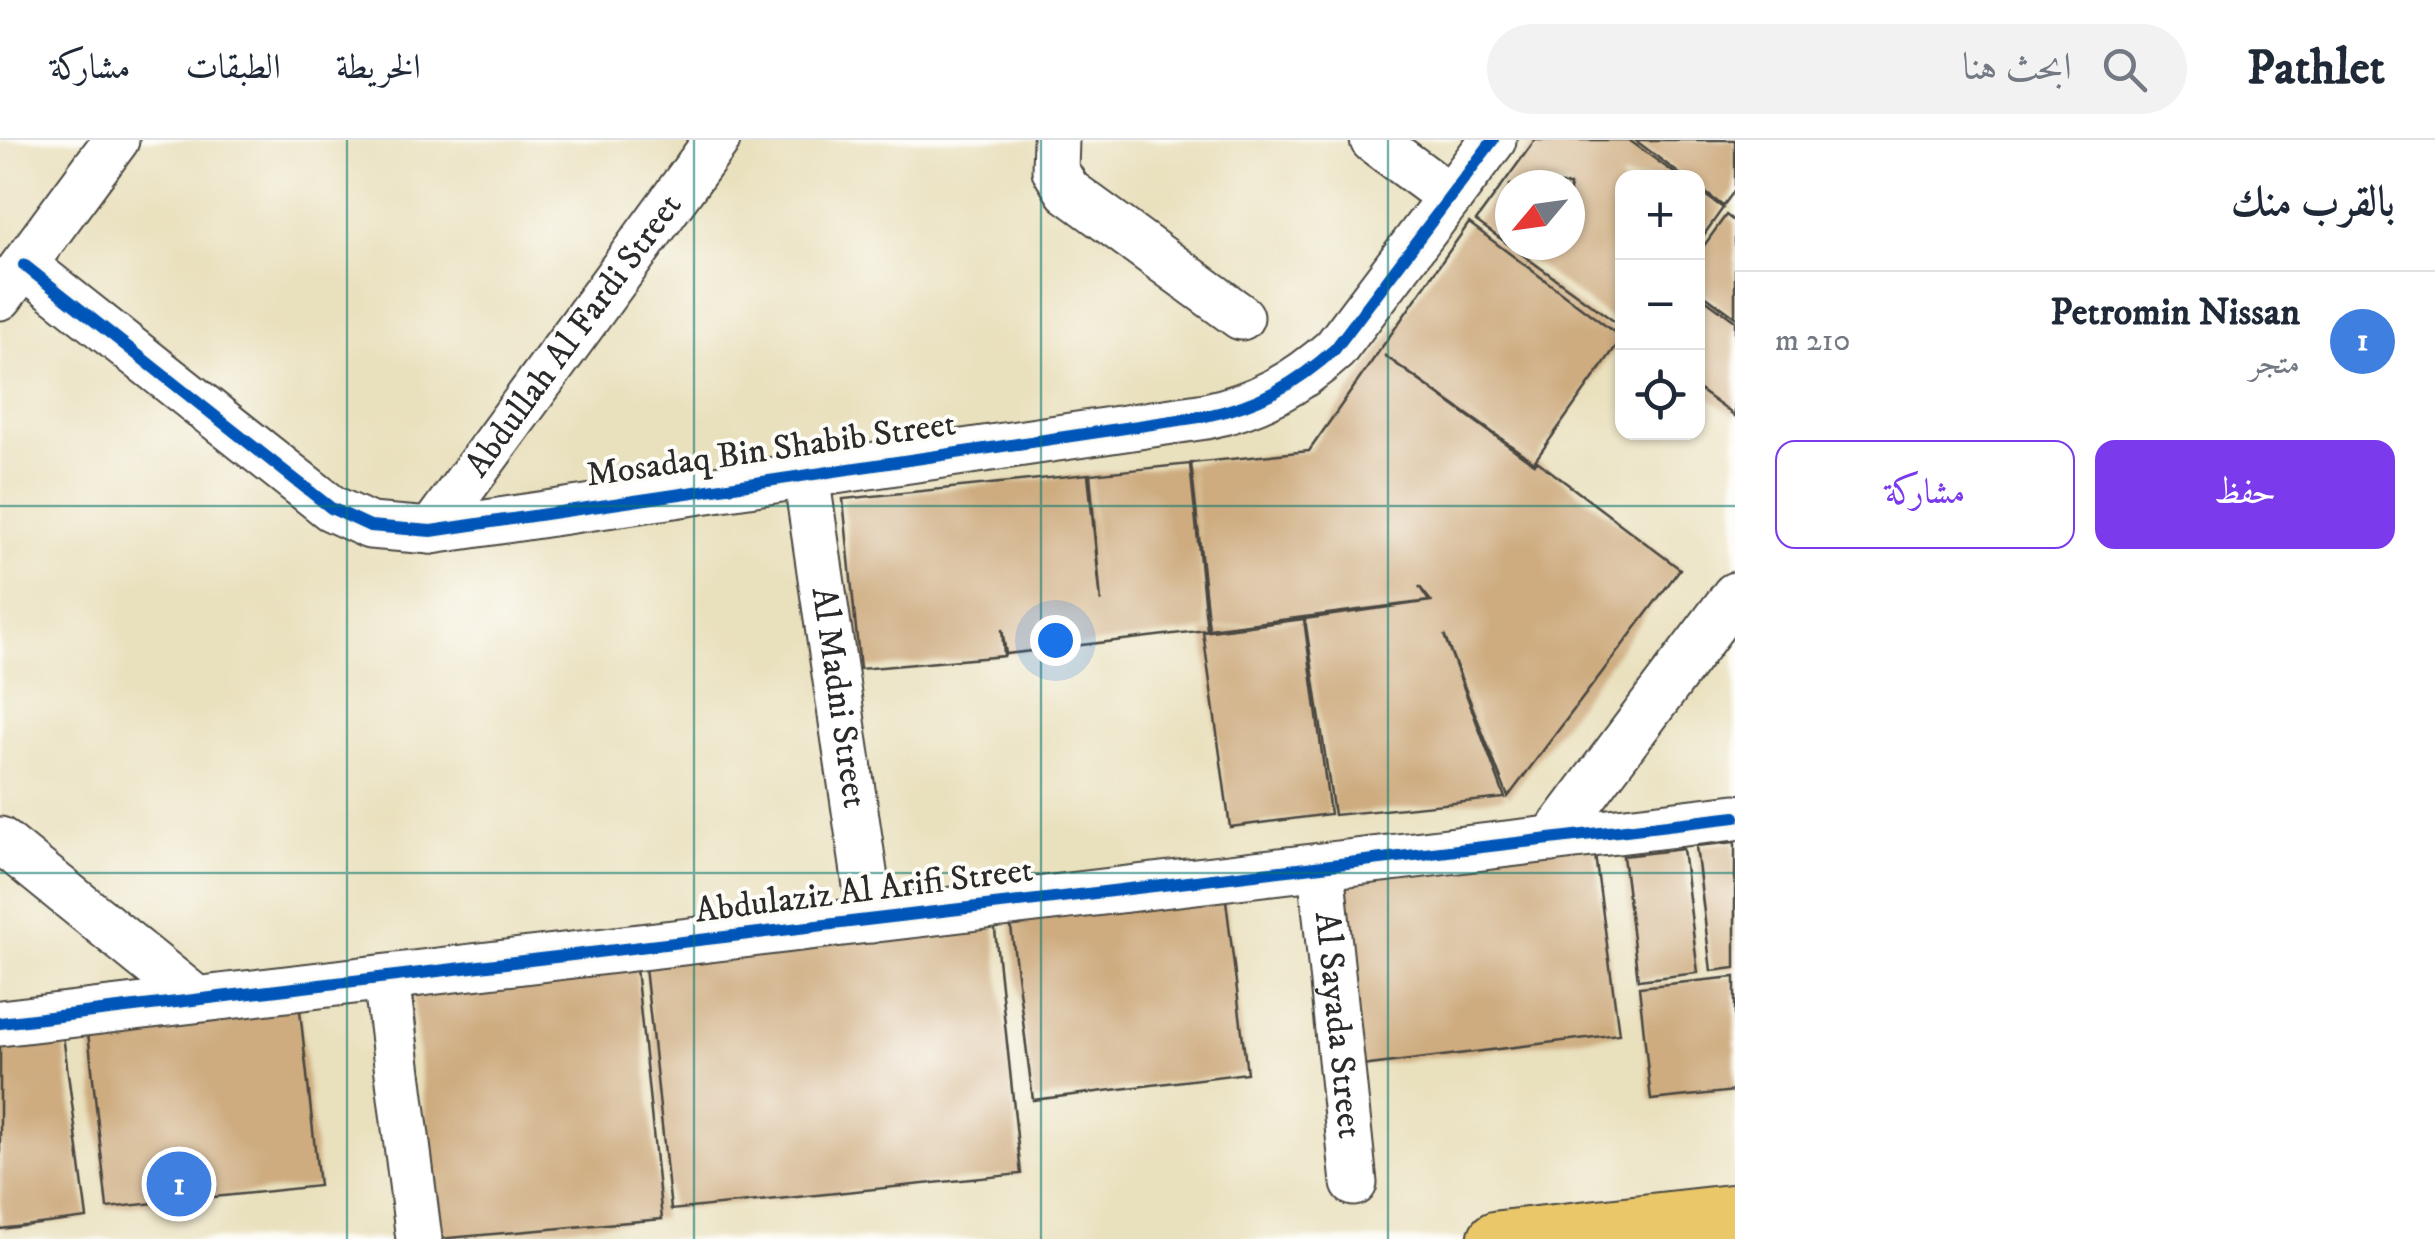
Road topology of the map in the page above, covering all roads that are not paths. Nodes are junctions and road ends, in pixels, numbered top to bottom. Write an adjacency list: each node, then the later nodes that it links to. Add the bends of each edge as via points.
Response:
1 (116, 140): 7 (street)
2 (717, 140): 10 (street, Abdullah Al Fardi Street)
3 (1056, 140): 8 (street, via 1055,170 1068,191)
4 (1373, 140): 6 (street)
5 (1493, 140): 6 (street, Mosadaq Bin Shabib Street)
6 (1450, 197): 9 (street, Mosadaq Bin Shabib Street, via 1334,349 1310,372 1258,402 1206,416)
7 (12, 281): 10 (street, Mosadaq Bin Shabib Street, via 331,508 370,526)
8 (1241, 318)
9 (806, 475): 10 (street, Mosadaq Bin Shabib Street); 16 (street, Al Madni Street)
10 (430, 531)
11 (1735, 594): 13 (street)
12 (1735, 817): 13 (street, Abdulaziz Al Arifi Street)
13 (1552, 839): 15 (street, Abdulaziz Al Arifi Street)
14 (0, 840): 18 (street)
15 (1320, 868): 16 (street, Abdulaziz Al Arifi Street); 20 (street, Al Sayada Street)
16 (872, 920): 17 (street, Abdulaziz Al Arifi Street)
17 (386, 978): 18 (street, Abdulaziz Al Arifi Street); 22 (street)
18 (196, 999): 19 (street, Abdulaziz Al Arifi Street)
19 (0, 1023)
20 (1354, 1182)
21 (1735, 1212): 23 (main road)
22 (419, 1239)
23 (1496, 1239)

